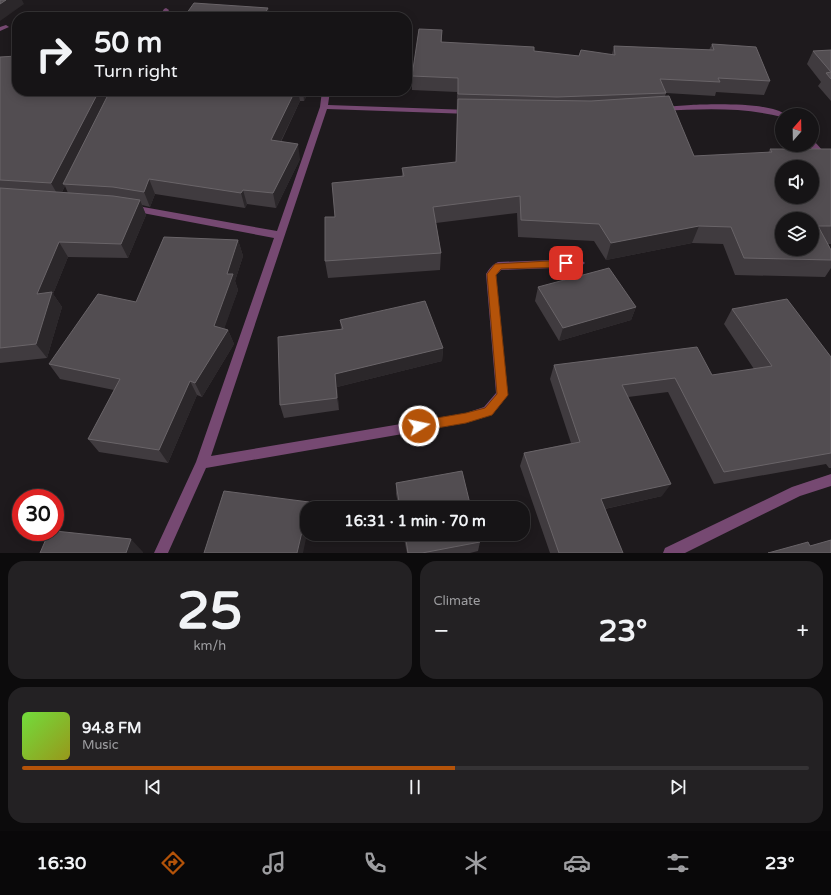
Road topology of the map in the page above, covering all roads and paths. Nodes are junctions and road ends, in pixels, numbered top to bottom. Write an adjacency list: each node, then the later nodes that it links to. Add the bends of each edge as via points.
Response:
1 (325, 96): 2 (street)
2 (324, 107): 4 (street); 9 (street)
3 (656, 109): 5 (street, via 749,108)
4 (478, 112)
5 (775, 112)
6 (819, 152): 7 (street)
7 (831, 165)
8 (120, 206): 9 (street)
9 (278, 235): 11 (street)
10 (580, 263): 11 (street, via 498,266 492,274 502,395 488,411 466,418)
11 (202, 463): 13 (street)
12 (831, 480): 14 (street, via 797,491)
13 (161, 553)
14 (670, 553)

